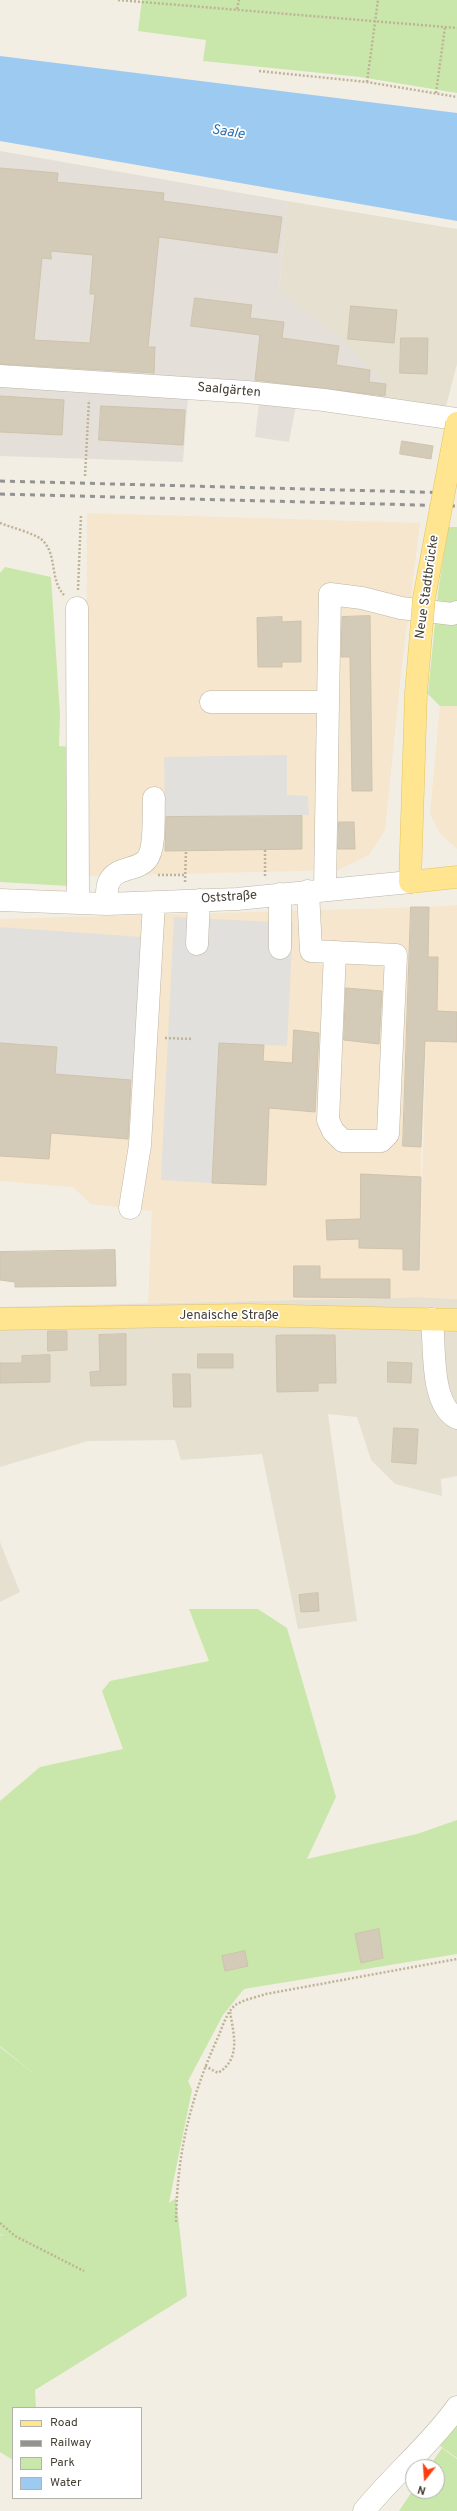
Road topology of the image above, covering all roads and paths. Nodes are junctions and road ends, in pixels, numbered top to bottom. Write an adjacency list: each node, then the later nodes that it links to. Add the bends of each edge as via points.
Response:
1 (118, 0): 2 (path)
2 (130, 0): 5 (path)
3 (239, 0): 5 (path)
4 (378, 0): 6 (path)
5 (237, 9): 6 (path)
6 (375, 22): 7 (path); 10 (path)
7 (445, 27): 8 (path); 11 (path)
8 (457, 28)
9 (259, 70): 10 (path)
10 (367, 82): 11 (path)
11 (436, 93): 12 (path)
12 (457, 97)
13 (0, 376): 14 (street, Saalgärten)
14 (89, 382): 15 (street, Saalgärten, via 324,400); 17 (path)
15 (457, 419)
16 (457, 423): 28 (main road, Neue Stadtbrücke, bridge, via 424,598 412,754)
17 (85, 476)
18 (81, 515): 20 (path)
19 (0, 523): 20 (path, via 40,538 52,557 57,587)
20 (77, 608): 33 (street)
21 (457, 612): 23 (street, via 452,614 401,608 362,598 330,594)
22 (211, 702): 23 (street)
23 (328, 702): 29 (street)
24 (154, 798): 35 (street, via 149,858 142,864 117,872 108,882)
25 (186, 850): 32 (path)
26 (265, 850): 30 (path)
27 (457, 877): 28 (main road, Oststraße)
28 (410, 882): 29 (street, Oststraße)
29 (317, 890): 30 (street, Oststraße); 38 (street, via 311,951)
30 (273, 895): 32 (street, Oststraße); 37 (street)
31 (0, 900): 33 (street, Oststraße)
32 (192, 900): 34 (street, Oststraße); 36 (street)
33 (78, 902): 35 (street, Oststraße)
34 (154, 903): 35 (street, Oststraße); 41 (street, via 140,1145)
35 (107, 904)
36 (197, 944)
37 (280, 948)
38 (335, 952): 38 (street, via 396,955 388,1134 381,1141 343,1141 333,1131 328,1120)
39 (172, 1038): 40 (path)
40 (193, 1039)
41 (130, 1208)
42 (0, 1319): 43 (main road, Jenaische Straße, via 239,1315)
43 (432, 1319): 44 (main road, Jenaische Straße); 45 (street, via 439,1397 445,1409)
44 (457, 1320)
45 (457, 1418)
46 (457, 1959): 47 (path, via 266,1994 237,2004)
47 (230, 2012): 48 (path); 48 (path, via 236,2040 234,2055 227,2068 218,2073)
48 (205, 2066): 49 (path, via 187,2117 177,2182)
49 (176, 2222)
50 (0, 2223): 51 (path, via 15,2236)
51 (84, 2271)
52 (457, 2407): 53 (street, via 443,2427 385,2485)
53 (364, 2511)

